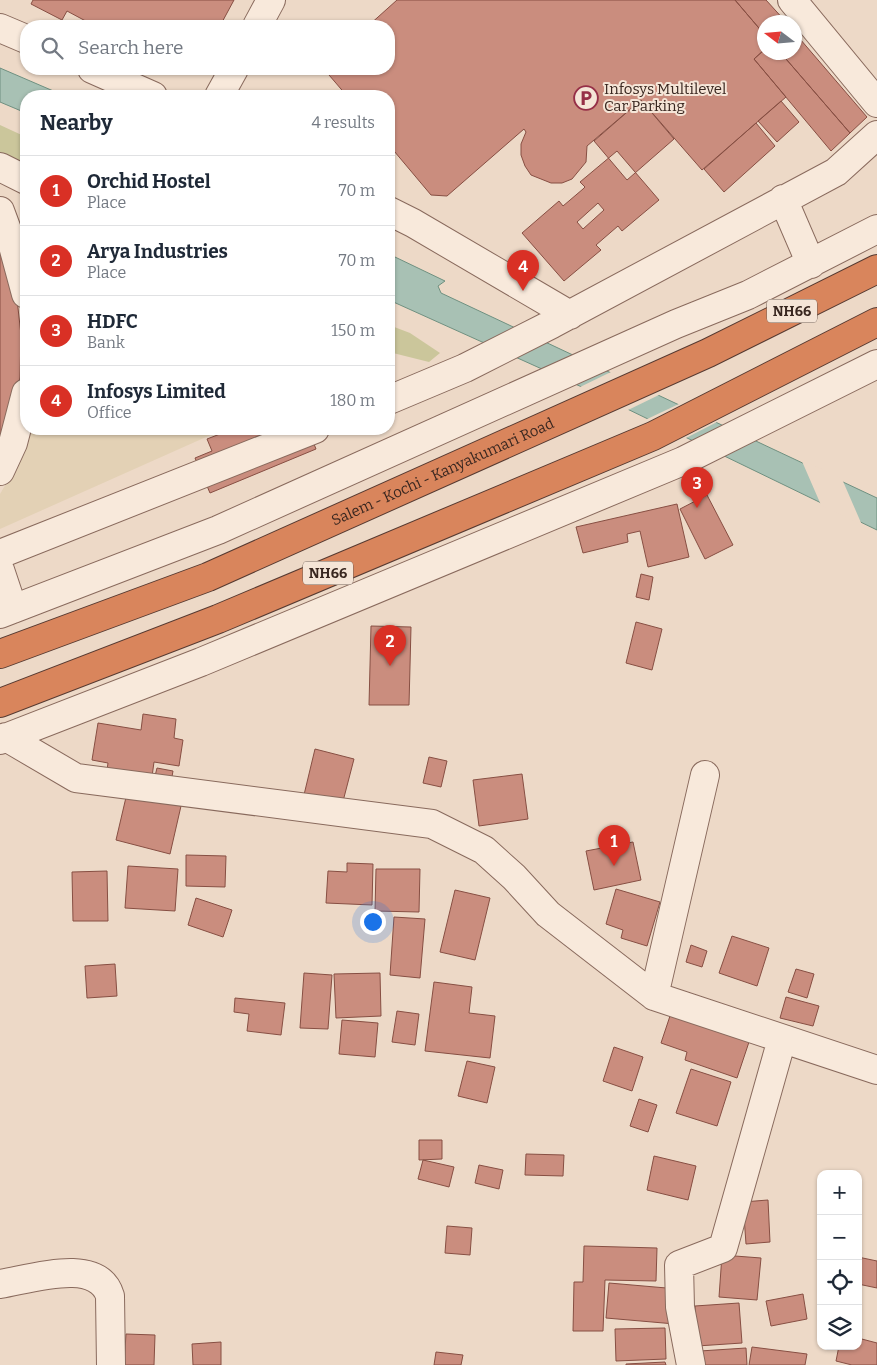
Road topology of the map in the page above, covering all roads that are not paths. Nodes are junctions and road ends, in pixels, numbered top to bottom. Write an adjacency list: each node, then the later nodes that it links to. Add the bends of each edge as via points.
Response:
1 (271, 0): 3 (street)
2 (792, 0): 10 (street)
3 (260, 20)
4 (0, 28): 5 (street)
5 (20, 36)
6 (106, 75): 8 (street)
7 (231, 75): 9 (street)
8 (139, 90)
9 (222, 90)
10 (877, 103)
11 (877, 135): 14 (street, via 836,172)
12 (0, 167): 13 (street)
13 (20, 177)
14 (783, 200): 18 (street); 21 (street)
15 (0, 211): 20 (street)
16 (395, 214): 21 (street)
17 (877, 229): 18 (street)
18 (811, 264): 30 (street, via 748,295 676,324 218,530)
19 (877, 269): 31 (highway, Salem - Kochi - Kanyakumari Road / NH66, via 708,353 208,577)
20 (20, 270)
21 (561, 319): 24 (street, via 465,368)
22 (877, 322): 32 (highway, NH66, via 653,436 218,619)
23 (877, 364): 33 (street, via 683,461 201,662)
24 (395, 392)
25 (20, 416): 27 (street)
26 (300, 435): 28 (street)
27 (0, 471)
28 (0, 554)
29 (0, 570): 30 (street)
30 (6, 611)
31 (0, 654)
32 (0, 703)
33 (3, 738): 35 (street, via 76,778 432,824 484,850 548,914)
34 (705, 775): 35 (street)
35 (654, 996): 36 (street)
36 (782, 1040): 37 (street); 40 (street, via 723,1248 680,1264 680,1307)
37 (877, 1070)
38 (0, 1284): 39 (street, via 73,1272 99,1278 107,1286 110,1296)
39 (111, 1365)
40 (691, 1365)

